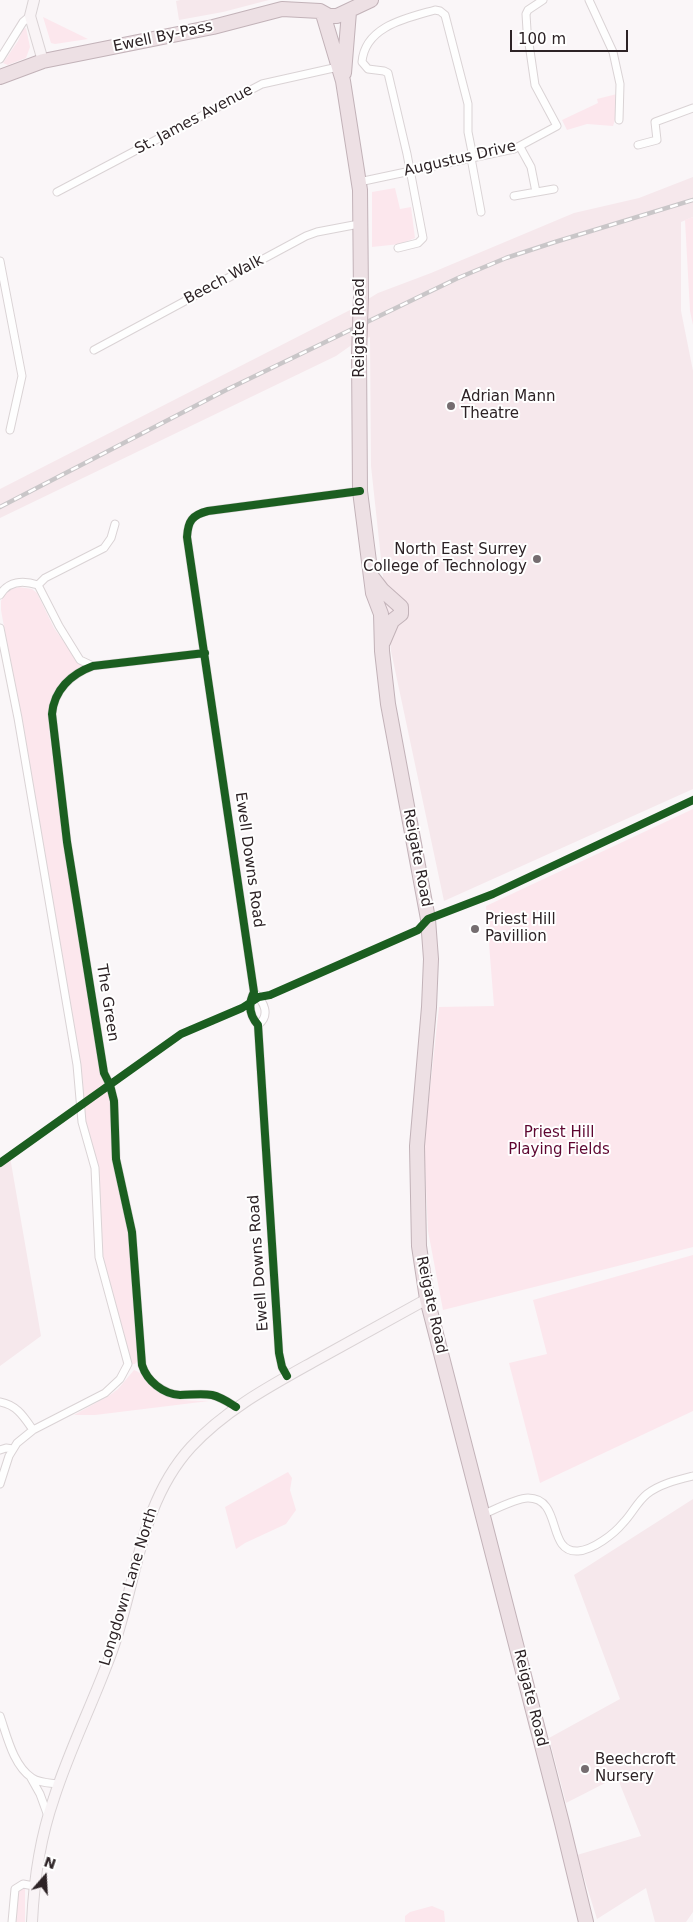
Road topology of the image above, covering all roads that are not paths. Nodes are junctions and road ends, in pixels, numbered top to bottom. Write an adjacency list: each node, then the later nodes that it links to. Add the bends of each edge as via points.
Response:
1 (34, 0): 8 (street)
2 (371, 0): 6 (highway, Ewell By-Pass)
3 (543, 0): 17 (street, Augustus Drive, via 528,10 527,30 535,85 557,126)
4 (589, 0): 15 (street, via 614,52 620,84)
5 (287, 4): 7 (highway, Ewell By-Pass); 10 (highway, Ewell By-Pass, via 213,27)
6 (351, 7): 7 (highway, Ewell By-Pass, via 337,16); 13 (highway, Reigate Road)
7 (319, 8): 11 (highway, Reigate Road, via 330,32)
8 (30, 16): 9 (street); 10 (street)
9 (0, 58)
10 (43, 61): 12 (highway, Ewell By-Pass)
11 (338, 67): 13 (highway, Reigate Road); 22 (street, St. James Avenue, via 262,84)
12 (0, 77)
13 (343, 81): 20 (highway, Reigate Road)
14 (693, 108): 16 (street, via 655,122 658,140)
15 (619, 120)
16 (638, 145)
17 (520, 147): 18 (street, Augustus Drive); 23 (street, via 531,166)
18 (472, 158): 19 (street, Augustus Drive); 19 (street, via 465,88 445,15 435,10 400,20 386,28 367,44 362,57 368,69 388,73); 25 (street)
19 (409, 171): 20 (street, Augustus Drive); 27 (street, via 423,238 418,243)
20 (359, 182): 26 (highway, Reigate Road)
21 (554, 189): 23 (street)
22 (57, 192)
23 (536, 192): 24 (street)
24 (514, 196)
25 (481, 212)
26 (359, 224): 29 (street, Beech Walk, via 306,236); 31 (highway, Reigate Road, bridge)
27 (398, 248)
28 (0, 261): 30 (street, via 22,376)
29 (94, 350)
30 (10, 430)
31 (360, 491): 33 (highway, Reigate Road); 38 (street, Ewell Downs Road, via 208,511 197,513 190,519 187,537)
32 (115, 524): 34 (street, via 104,548 45,578)
33 (370, 576): 36 (highway, Reigate Road, via 373,593); 36 (highway, Reigate Road, via 393,600 386,602)
34 (38, 585): 35 (street, via 17,582 8,585); 39 (street, via 80,660)
35 (0, 595)
36 (384, 615): 42 (highway, Reigate Road, via 382,645 392,731 428,919 431,959 417,1146 419,1246)
37 (0, 628): 43 (street, via 77,1065 82,1122 94,1168 99,1257)
38 (205, 652): 39 (street, The Green); 40 (street, Ewell Downs Road)
39 (92, 666): 44 (street, The Green, via 72,676 56,694 52,727 104,1072 114,1101 116,1158 132,1232)
40 (254, 992): 41 (street, Ewell Downs Road, via 250,1010); 41 (street, Ewell Downs Road, via 266,1012 263,1022)
41 (258, 1025): 45 (street, Ewell Downs Road, via 279,1353)
42 (427, 1298): 45 (street, Longdown Lane North); 53 (highway, Reigate Road)
43 (128, 1364): 44 (street); 48 (street, via 120,1379 105,1393)
44 (144, 1370): 47 (street, via 155,1385 172,1394 212,1395)
45 (287, 1376): 47 (street, Longdown Lane North)
46 (0, 1402): 48 (street, via 17,1409)
47 (236, 1407): 56 (street, Longdown Lane North, via 190,1449 168,1477 154,1504 112,1651)
48 (33, 1430): 49 (street)
49 (13, 1449): 50 (street); 52 (street)
50 (0, 1450)
51 (693, 1476): 53 (street, via 652,1491 614,1532 578,1551 561,1542 550,1511 534,1499 521,1499)
52 (0, 1484)
53 (482, 1515): 61 (highway, Reigate Road)
54 (0, 1716): 55 (street, via 14,1756)
55 (31, 1777): 56 (street); 57 (street)
56 (58, 1784): 57 (street, Longdown Lane North)
57 (48, 1816): 58 (street, Longdown Lane North)
58 (34, 1886): 59 (street, via 23,1884 15,1889); 60 (street, Longdown Lane North)
59 (12, 1922)
60 (32, 1922)
61 (586, 1922)

